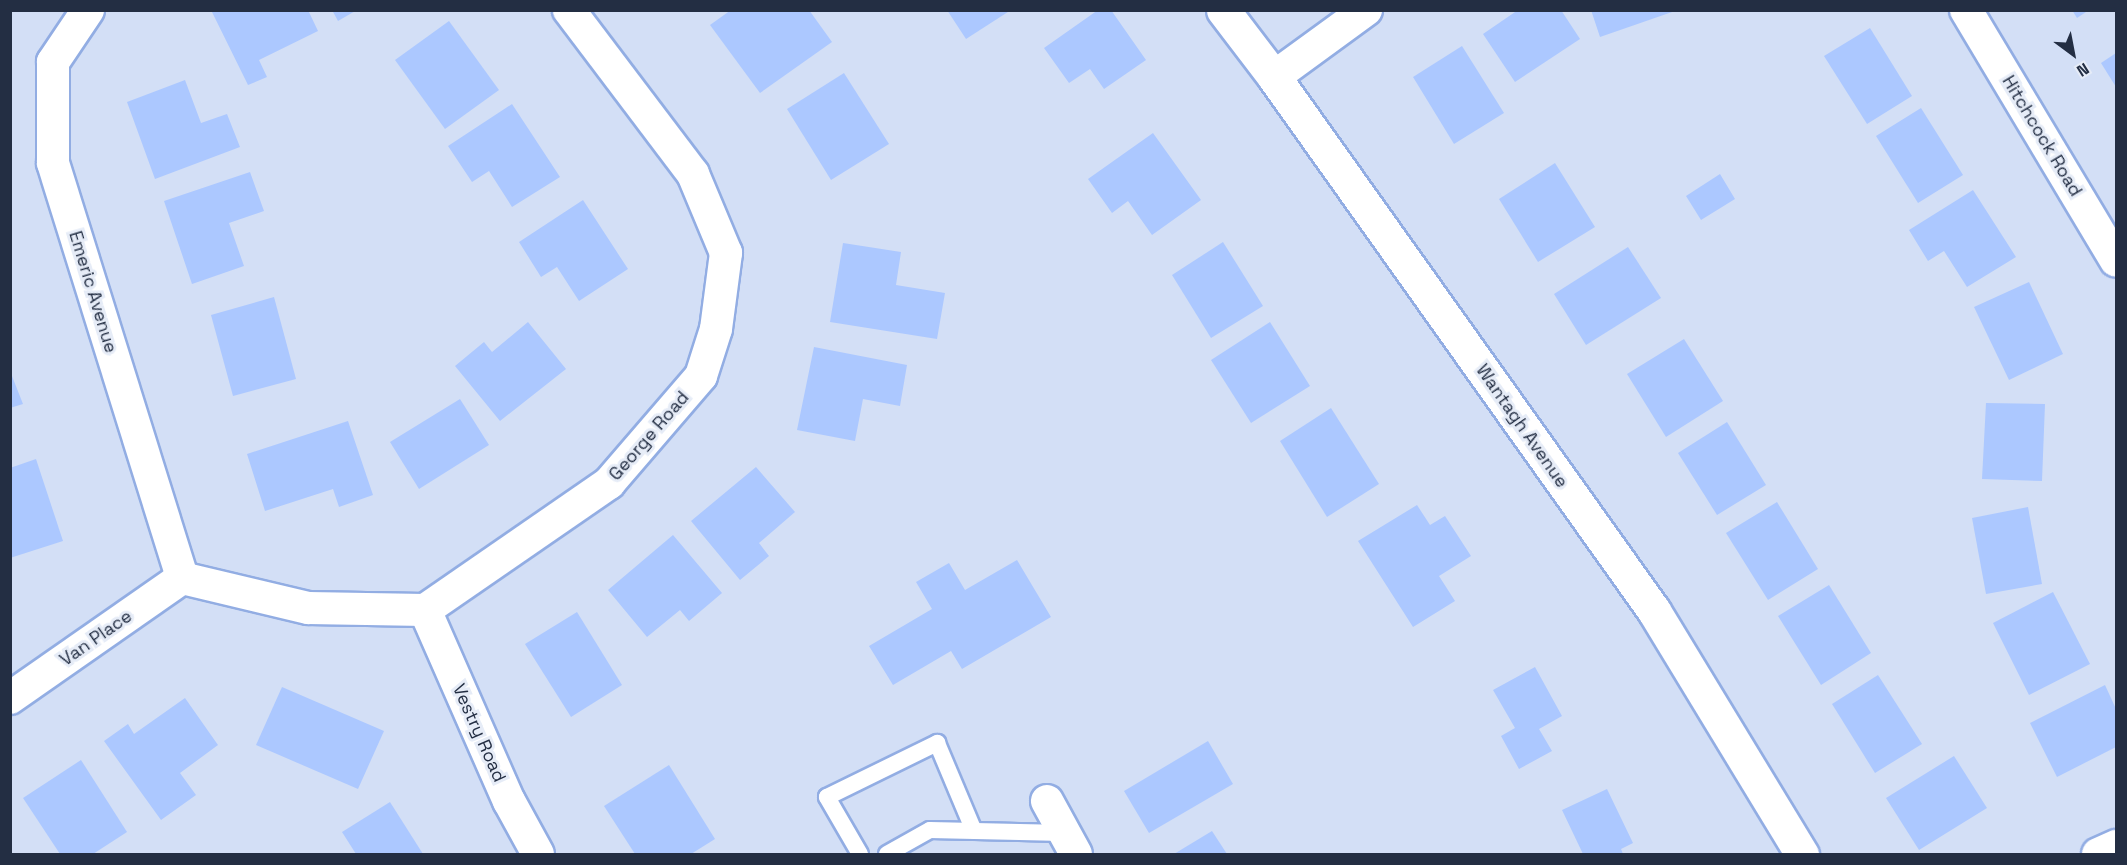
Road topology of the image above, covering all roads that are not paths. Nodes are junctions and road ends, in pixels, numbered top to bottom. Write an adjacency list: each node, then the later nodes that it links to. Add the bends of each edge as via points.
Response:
1 (88, 10): 8 (street, Emeric Avenue, via 53,62 53,163)
2 (569, 10): 9 (street, George Road, via 693,174 726,253 716,329 701,376 609,483)
3 (1223, 10): 6 (main road, Wantagh Avenue)
4 (1366, 10): 6 (street)
5 (1966, 10): 7 (street, Hitchcock Road)
6 (1274, 77): 18 (main road, Wantagh Avenue, via 1654,611)
7 (2113, 247)
8 (182, 578): 9 (street, via 308,608); 10 (street, Van Place)
9 (424, 610): 15 (street, Vestry Road, via 509,801)
10 (10, 698)
11 (1047, 801): 13 (street)
12 (974, 831): 13 (lane); 16 (lane, via 937,742 827,797); 17 (lane, via 930,830)
13 (1070, 844)
14 (2116, 846): 19 (street)
15 (538, 855)
16 (860, 855)
17 (887, 855)
18 (1802, 855)
19 (2098, 855)

